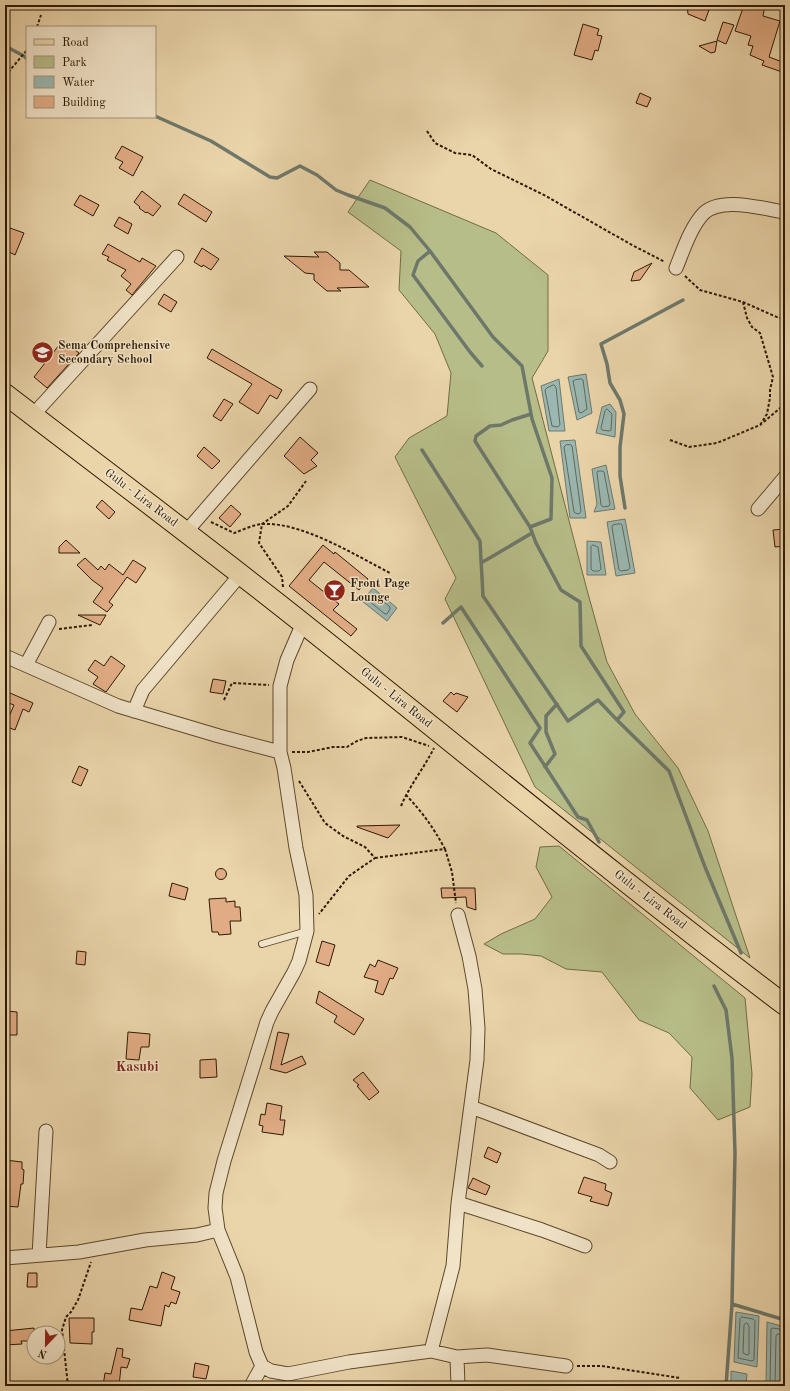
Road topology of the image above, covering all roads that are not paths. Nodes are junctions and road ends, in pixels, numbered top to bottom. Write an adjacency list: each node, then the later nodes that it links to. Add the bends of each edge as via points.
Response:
1 (785, 212): 3 (street, via 744,204 727,204 708,210 691,234)
2 (177, 257): 6 (street)
3 (676, 268)
4 (310, 389): 9 (street)
5 (5, 394): 6 (main road, Gulu - Lira Road)
6 (33, 415): 9 (main road, Gulu - Lira Road)
7 (785, 477): 8 (street)
8 (758, 510)
9 (186, 532): 10 (main road, Gulu - Lira Road)
10 (240, 575): 12 (main road, Gulu - Lira Road); 15 (street, via 143,690)
11 (49, 622): 14 (street)
12 (303, 623): 16 (street, via 287,660 280,686); 20 (main road, Gulu - Lira Road)
13 (5, 656): 14 (street)
14 (26, 665): 15 (street, via 100,699)
15 (134, 711): 16 (street)
16 (280, 752): 18 (street, via 306,895)
17 (458, 915): 21 (street, via 469,956 477,1013 477,1060)
18 (307, 931): 19 (lane); 25 (street, via 299,961 267,1022 224,1161 216,1194)
19 (262, 944)
20 (785, 1005)
21 (471, 1107): 23 (street, via 599,1155); 24 (street)
22 (46, 1131): 27 (street)
23 (610, 1162)
24 (458, 1203): 26 (street); 29 (street, via 453,1266)
25 (218, 1230): 27 (street, via 95,1250); 31 (street, via 240,1288)
26 (585, 1246)
27 (39, 1255): 28 (street)
28 (5, 1258)
29 (432, 1350): 30 (street); 31 (street, via 288,1374 271,1371)
30 (457, 1357): 32 (street, via 487,1355); 34 (street)
31 (262, 1366): 33 (street)
32 (566, 1366)
33 (251, 1386)
34 (458, 1386)

